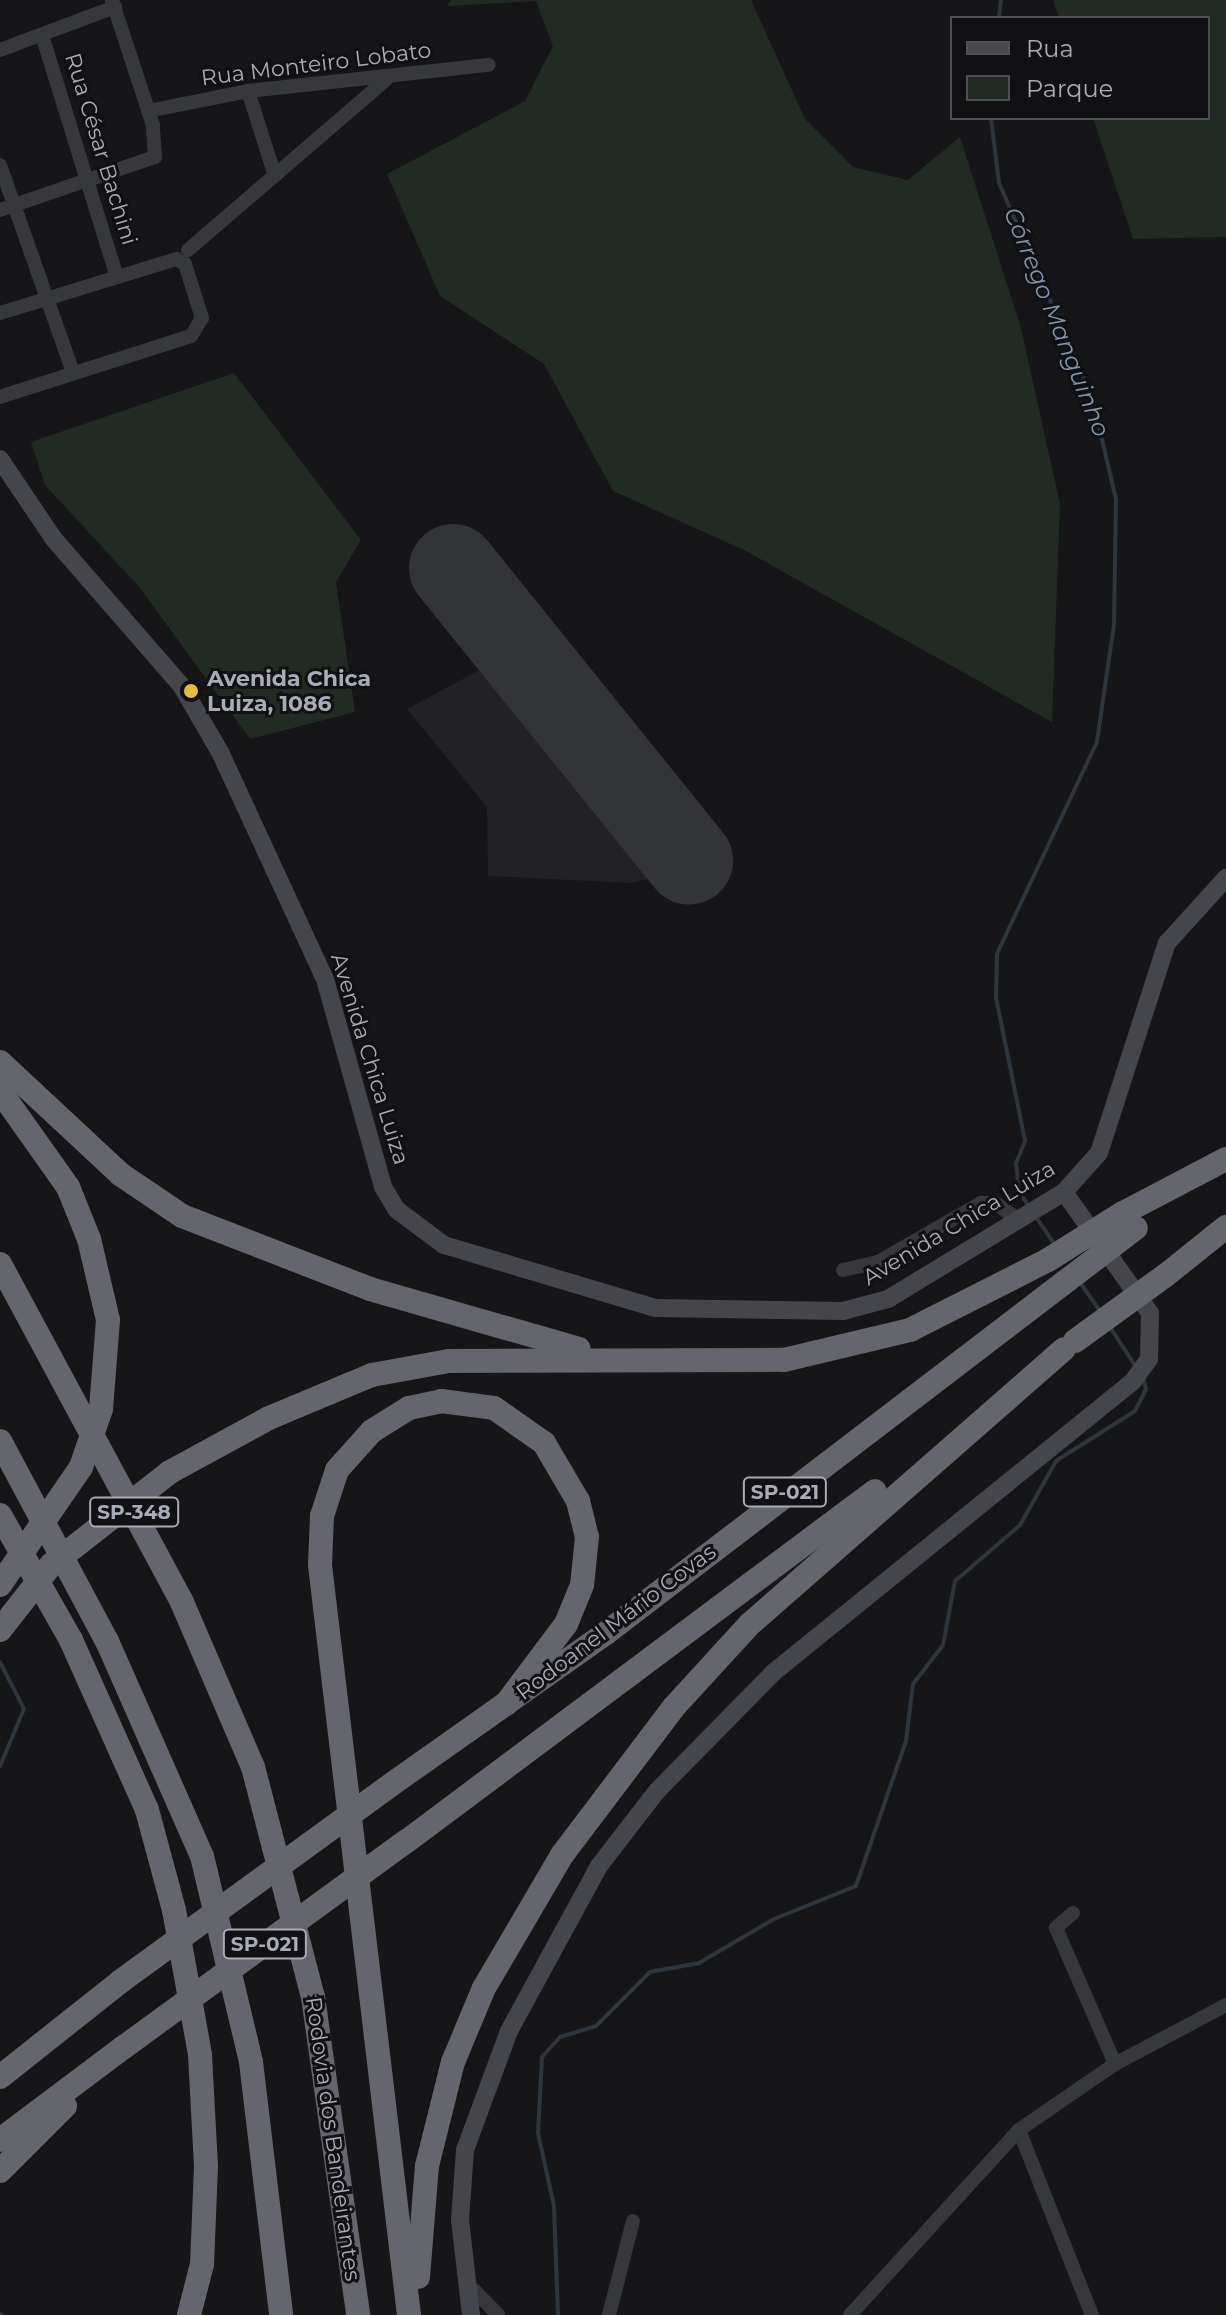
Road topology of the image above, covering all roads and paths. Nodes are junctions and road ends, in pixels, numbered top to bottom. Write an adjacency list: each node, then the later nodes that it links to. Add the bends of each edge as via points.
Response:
1 (114, 4): 2 (street); 7 (street)
2 (42, 35): 3 (street); 10 (street, Rua César Bachini)
3 (0, 50)
4 (489, 65): 5 (street, Rua Monteiro Lobato)
5 (388, 79): 6 (street, Rua Monteiro Lobato); 9 (street)
6 (248, 91): 7 (street, Rua Monteiro Lobato); 9 (street)
7 (148, 111): 10 (street, via 158,146 150,161)
8 (0, 165): 11 (street)
9 (275, 176): 12 (street)
10 (87, 179): 11 (street); 13 (street, Rua César Bachini)
11 (7, 208): 14 (street)
12 (188, 250)
13 (117, 277): 14 (street); 16 (street, via 182,261 202,318 191,336)
14 (45, 298): 15 (street); 16 (street)
15 (0, 313)
16 (73, 372): 17 (street)
17 (0, 397)
18 (0, 459): 24 (main road, Avenida Chica Luiza, via 53,538 181,685 220,752 325,979 383,1187 419,1230 444,1245 629,1304 843,1311 888,1299)
19 (1226, 878): 23 (main road, Avenida Chica Luiza, via 1167,943 1113,1125)
20 (0, 1062): 30 (highway, via 120,1174 182,1216 370,1289)
21 (0, 1091): 33 (highway, bridge, via 68,1187 108,1320 101,1409 81,1467)
22 (1226, 1159): 25 (highway, Rodoanel Mário Covas / SP-021)
23 (1064, 1192): 24 (main road, Avenida Chica Luiza); 45 (main road, via 1150,1313 1149,1359 1133,1381 774,1672 657,1791 599,1866 509,2031 465,2150 460,2220)
24 (1019, 1220): 28 (street, via 995,1203 981,1203 878,1262)
25 (1130, 1221): 30 (highway, bridge, via 956,1312 826,1352 711,1364); 35 (highway, Rodoanel Mário Covas / SP-021, bridge, via 1065,1282)
26 (1226, 1227): 29 (highway, SP-021, bridge)
27 (0, 1264): 48 (highway, Rodovia dos Bandeirantes / SP-348, via 181,1600 253,1767 313,1997)
28 (843, 1270)
29 (1069, 1345): 38 (highway, SP-021, bridge); 50 (highway, via 750,1624 656,1729 562,1855 491,1976 453,2062 421,2202)
30 (616, 1359): 34 (highway, bridge, via 449,1361 372,1375 269,1418 170,1472 51,1565)
31 (0, 1441): 47 (highway, via 107,1641 202,1856 251,2062)
32 (0, 1515): 46 (highway, via 71,1640 147,1810 174,1910 200,2055 206,2166 202,2264)
33 (0, 1585)
34 (0, 1630)
35 (506, 1704): 40 (highway, Rodoanel Mário Covas / SP-021, bridge, via 121,1981); 49 (highway, via 566,1624 582,1585 587,1537 578,1501 544,1443 494,1408 441,1401 409,1408 372,1431 337,1470 322,1516 320,1565)
36 (1073, 1913): 39 (street, via 1056,1928)
37 (1226, 2005): 39 (street)
38 (116, 2053): 42 (highway, SP-021); 43 (highway)
39 (1115, 2064): 41 (street)
40 (0, 2077)
41 (1019, 2130): 54 (street); 55 (street)
42 (0, 2140)
43 (0, 2171)
44 (633, 2221): 53 (street)
45 (474, 2290): 51 (main road); 52 (street)
46 (189, 2315)
47 (281, 2315)
48 (358, 2315)
49 (409, 2315)
50 (419, 2315)
51 (471, 2315)
52 (498, 2315)
53 (609, 2315)
54 (850, 2315)
55 (1092, 2315)

